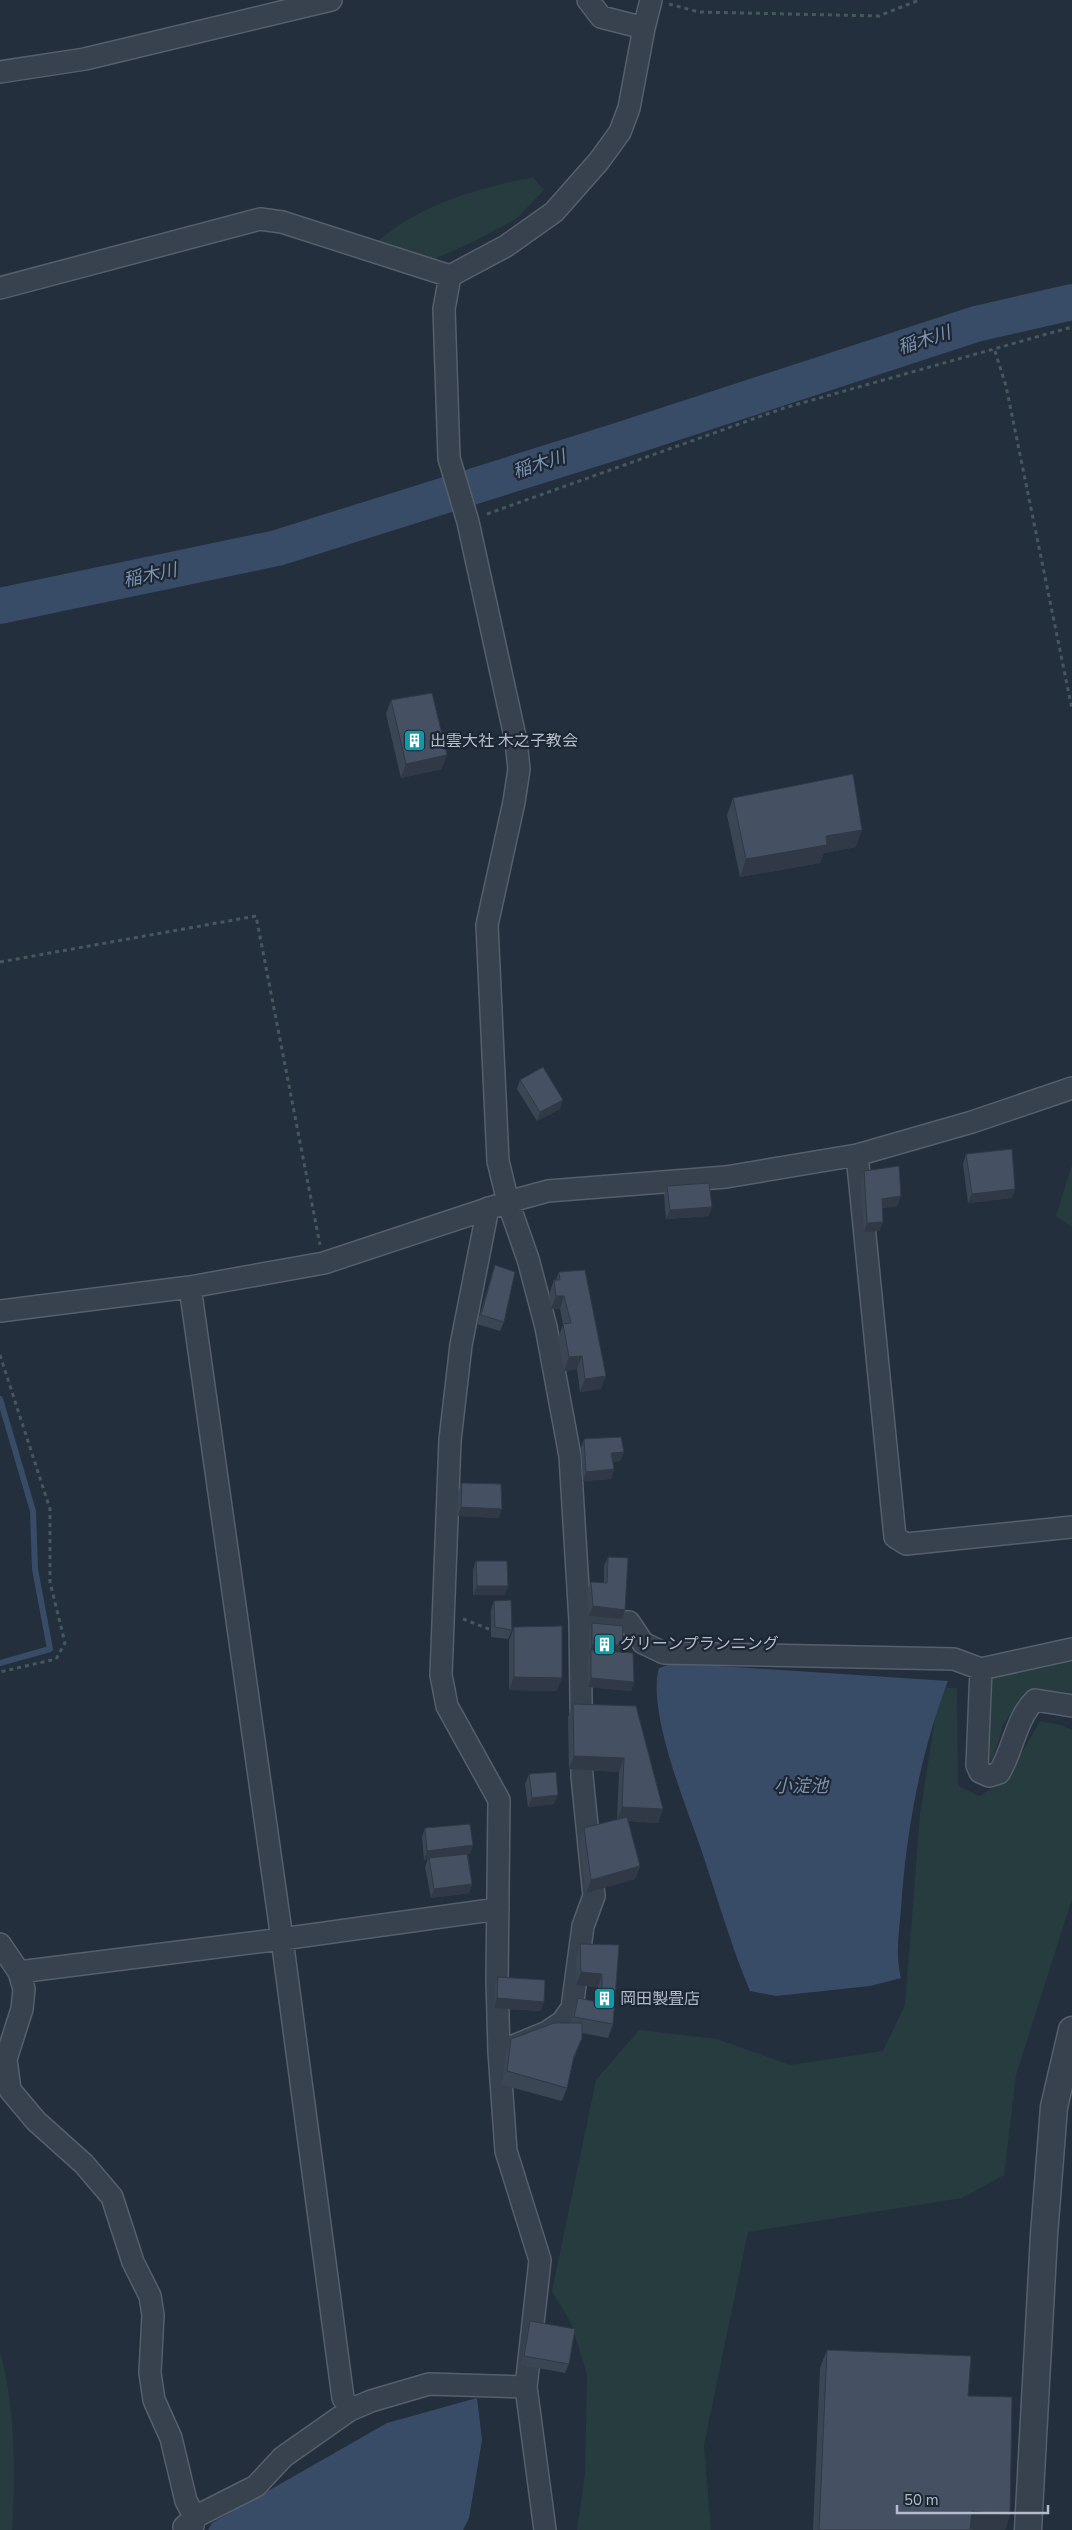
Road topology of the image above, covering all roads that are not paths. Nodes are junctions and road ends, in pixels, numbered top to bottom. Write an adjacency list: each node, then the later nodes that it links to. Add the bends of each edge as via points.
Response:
1 (331, 0): 5 (street, via 85,59)
2 (588, 0): 4 (street, via 600,17)
3 (651, 0): 4 (street)
4 (644, 28): 6 (street, via 629,108 620,132 599,161 554,212 506,246)
5 (0, 72)
6 (450, 276): 7 (street, via 282,222 260,219); 10 (street, via 444,309 449,458 468,522 516,741 519,769 487,925 498,1161)
7 (0, 288)
8 (1072, 1088): 9 (street, via 972,1122)
9 (857, 1154): 10 (street, via 726,1177 548,1191); 14 (street, via 895,1537 906,1544)
10 (508, 1202): 11 (street); 15 (street, via 528,1259 546,1327 570,1456)
11 (488, 1208): 12 (street, via 324,1262); 19 (street, via 461,1345 450,1440 441,1675 446,1706 499,1800)
12 (190, 1287): 13 (street); 20 (street)
13 (0, 1311)
14 (1072, 1527)
15 (580, 1621): 17 (street, via 629,1622 643,1643 664,1653 954,1659); 24 (street, via 582,1776 594,1896 583,1926 572,2008 562,2022 547,2032)
16 (1072, 1649): 17 (street)
17 (981, 1669): 18 (street, via 977,1765 980,1772 988,1776 999,1773 1006,1762 1027,1707 1035,1700)
18 (1072, 1706)
19 (498, 1909): 20 (street); 24 (street)
20 (282, 1939): 22 (street); 26 (street, via 344,2398)
21 (0, 1944): 22 (street)
22 (20, 1972): 27 (street, via 24,1989 22,2009 6,2059 10,2090 36,2121 84,2164 112,2197 133,2262 150,2296 153,2314 150,2373 154,2400 172,2438)
23 (1072, 2030): 29 (street, via 1054,2107)
24 (499, 2052): 25 (street, via 506,2151 540,2260)
25 (526, 2387): 26 (street, via 429,2384); 28 (street)
26 (350, 2410): 27 (street, via 283,2457 256,2486)
27 (189, 2526)
28 (545, 2530)
29 (1028, 2530)

